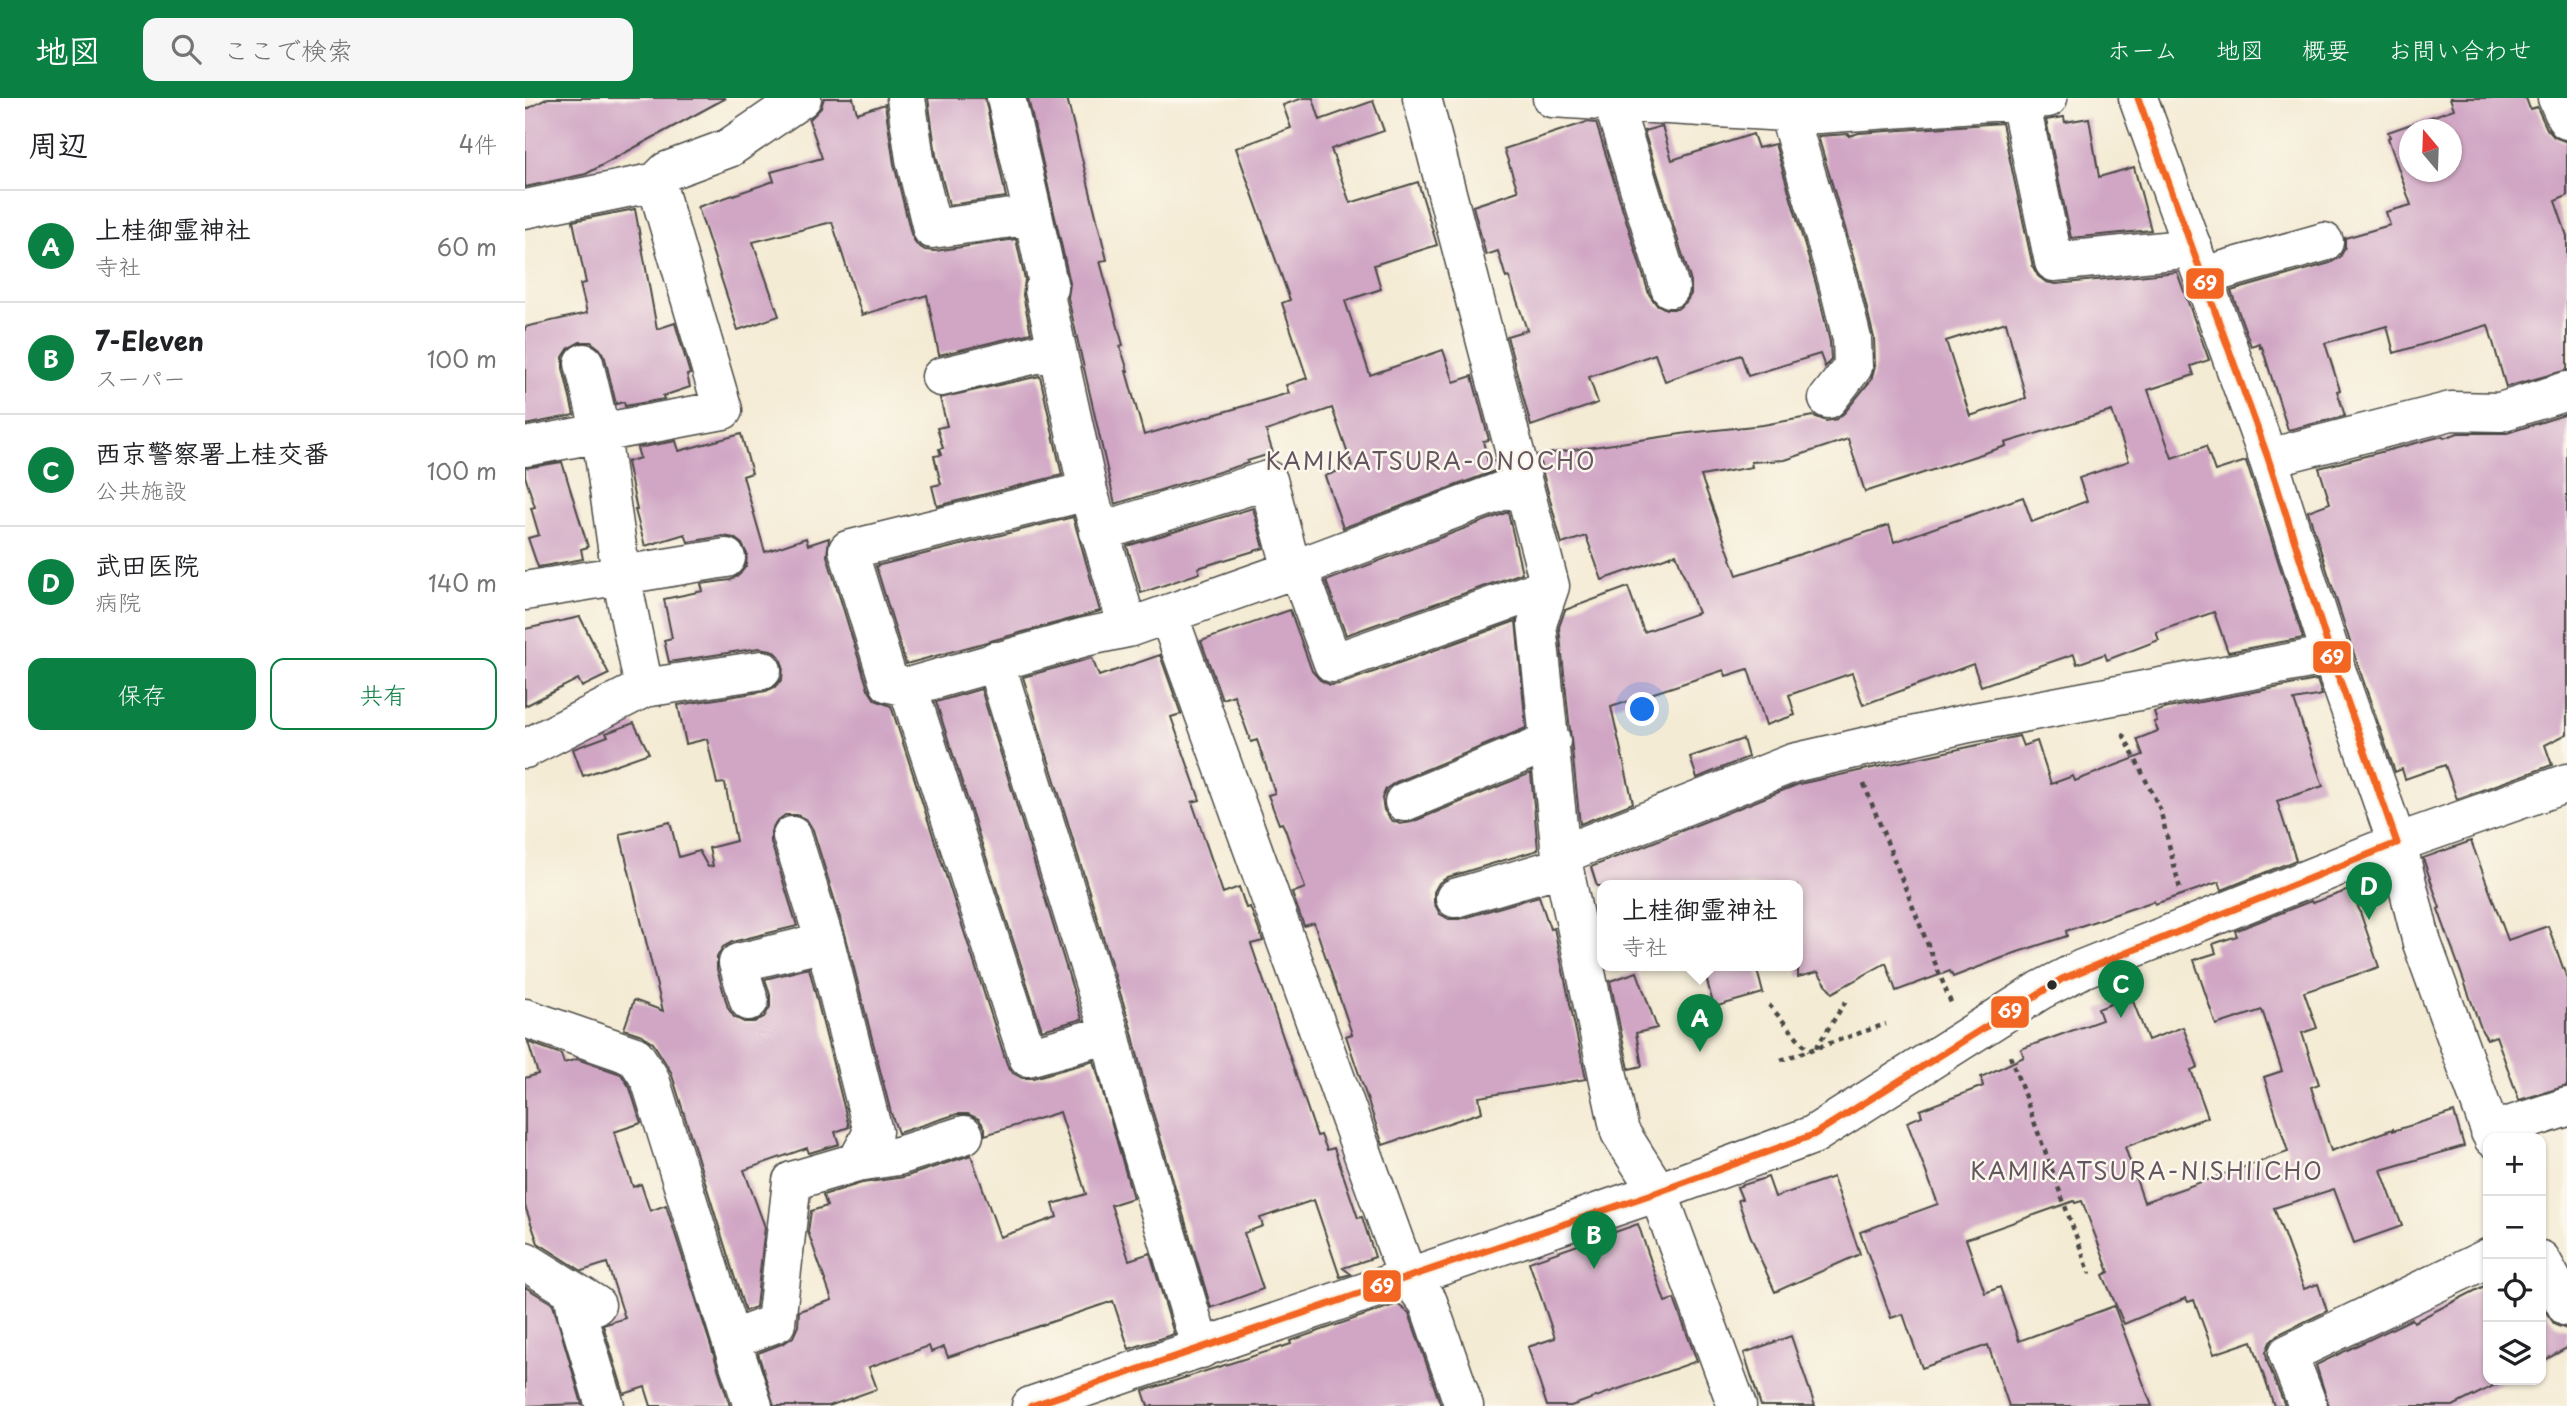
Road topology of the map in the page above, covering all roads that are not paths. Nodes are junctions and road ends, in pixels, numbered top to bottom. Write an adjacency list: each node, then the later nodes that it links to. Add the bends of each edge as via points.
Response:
1 (802, 98): 12 (street, via 729,148 667,171)
2 (906, 98): 14 (street, via 932,229)
3 (1006, 98): 14 (street)
4 (1422, 98): 26 (street)
5 (1552, 98): 9 (street)
6 (2138, 98): 16 (street)
7 (2557, 98): 11 (street)
8 (2034, 99): 10 (street, via 1819,114); 16 (street, via 2054,262)
9 (1613, 103): 10 (street); 17 (street)
10 (1788, 112): 22 (street, via 1852,339 1853,367)
11 (2567, 120)
12 (656, 182): 13 (street); 23 (street, via 723,410)
13 (525, 209)
14 (1033, 215): 18 (street)
15 (2323, 242): 16 (street)
16 (2198, 262): 25 (street)
17 (1670, 288)
18 (1056, 349): 20 (street); 27 (street)
19 (585, 363): 23 (street)
20 (941, 377)
21 (2567, 391): 25 (street, via 2500,412 2451,411)
22 (1828, 399)
23 (601, 434): 24 (street); 31 (street)
24 (525, 447)
25 (2268, 458): 36 (street)
26 (1523, 483): 30 (street); 32 (street)
27 (1088, 491): 28 (street); 39 (street, via 848,550 890,683)
28 (1099, 532): 30 (street, via 1268,480); 35 (street)
29 (726, 558): 31 (street)
30 (1295, 569): 32 (street, via 1333,663); 34 (street)
31 (621, 575): 33 (street); 40 (street)
32 (1550, 586): 41 (street, via 1537,624)
33 (525, 591)
34 (1168, 614): 35 (street); 62 (street)
35 (1128, 628): 37 (street)
36 (2331, 655): 46 (street); 47 (street, via 1969,723 1793,763)
37 (995, 661): 39 (street); 52 (street)
38 (762, 670): 40 (street)
39 (908, 687): 52 (street, via 1028,1057)
40 (644, 688): 42 (street)
41 (1551, 741): 44 (street); 47 (street)
42 (525, 749)
43 (2567, 783): 46 (street)
44 (1404, 802)
45 (793, 836): 49 (street)
46 (2397, 843): 54 (street, via 2422,943); 58 (street, via 2082,969 2041,990 1813,1135)
47 (1563, 860): 48 (street); 58 (street, via 1620,1132)
48 (1455, 898)
49 (824, 942): 50 (street, via 738,963); 57 (street, via 873,1132)
50 (749, 1001)
51 (525, 1018): 64 (street, via 635,1056 650,1079)
52 (1110, 1034): 65 (street)
53 (2567, 1107): 55 (street)
54 (2491, 1133)
55 (2497, 1133)
56 (964, 1135): 57 (street, via 898,1156)
57 (857, 1162): 64 (street, via 792,1181 776,1323)
58 (1658, 1192): 62 (street); 66 (street)
59 (2486, 1259): 71 (street, via 2288,1354)
60 (526, 1260): 67 (street, via 585,1299 577,1313)
61 (2546, 1269): 63 (street)
62 (1407, 1276): 65 (street); 70 (street, via 1428,1302)
63 (2567, 1307)
64 (731, 1340): 68 (street)
65 (1201, 1349): 69 (street)
66 (1729, 1404)
67 (605, 1406)
68 (753, 1406)
69 (1031, 1406)
70 (1464, 1406)
71 (2308, 1406)

